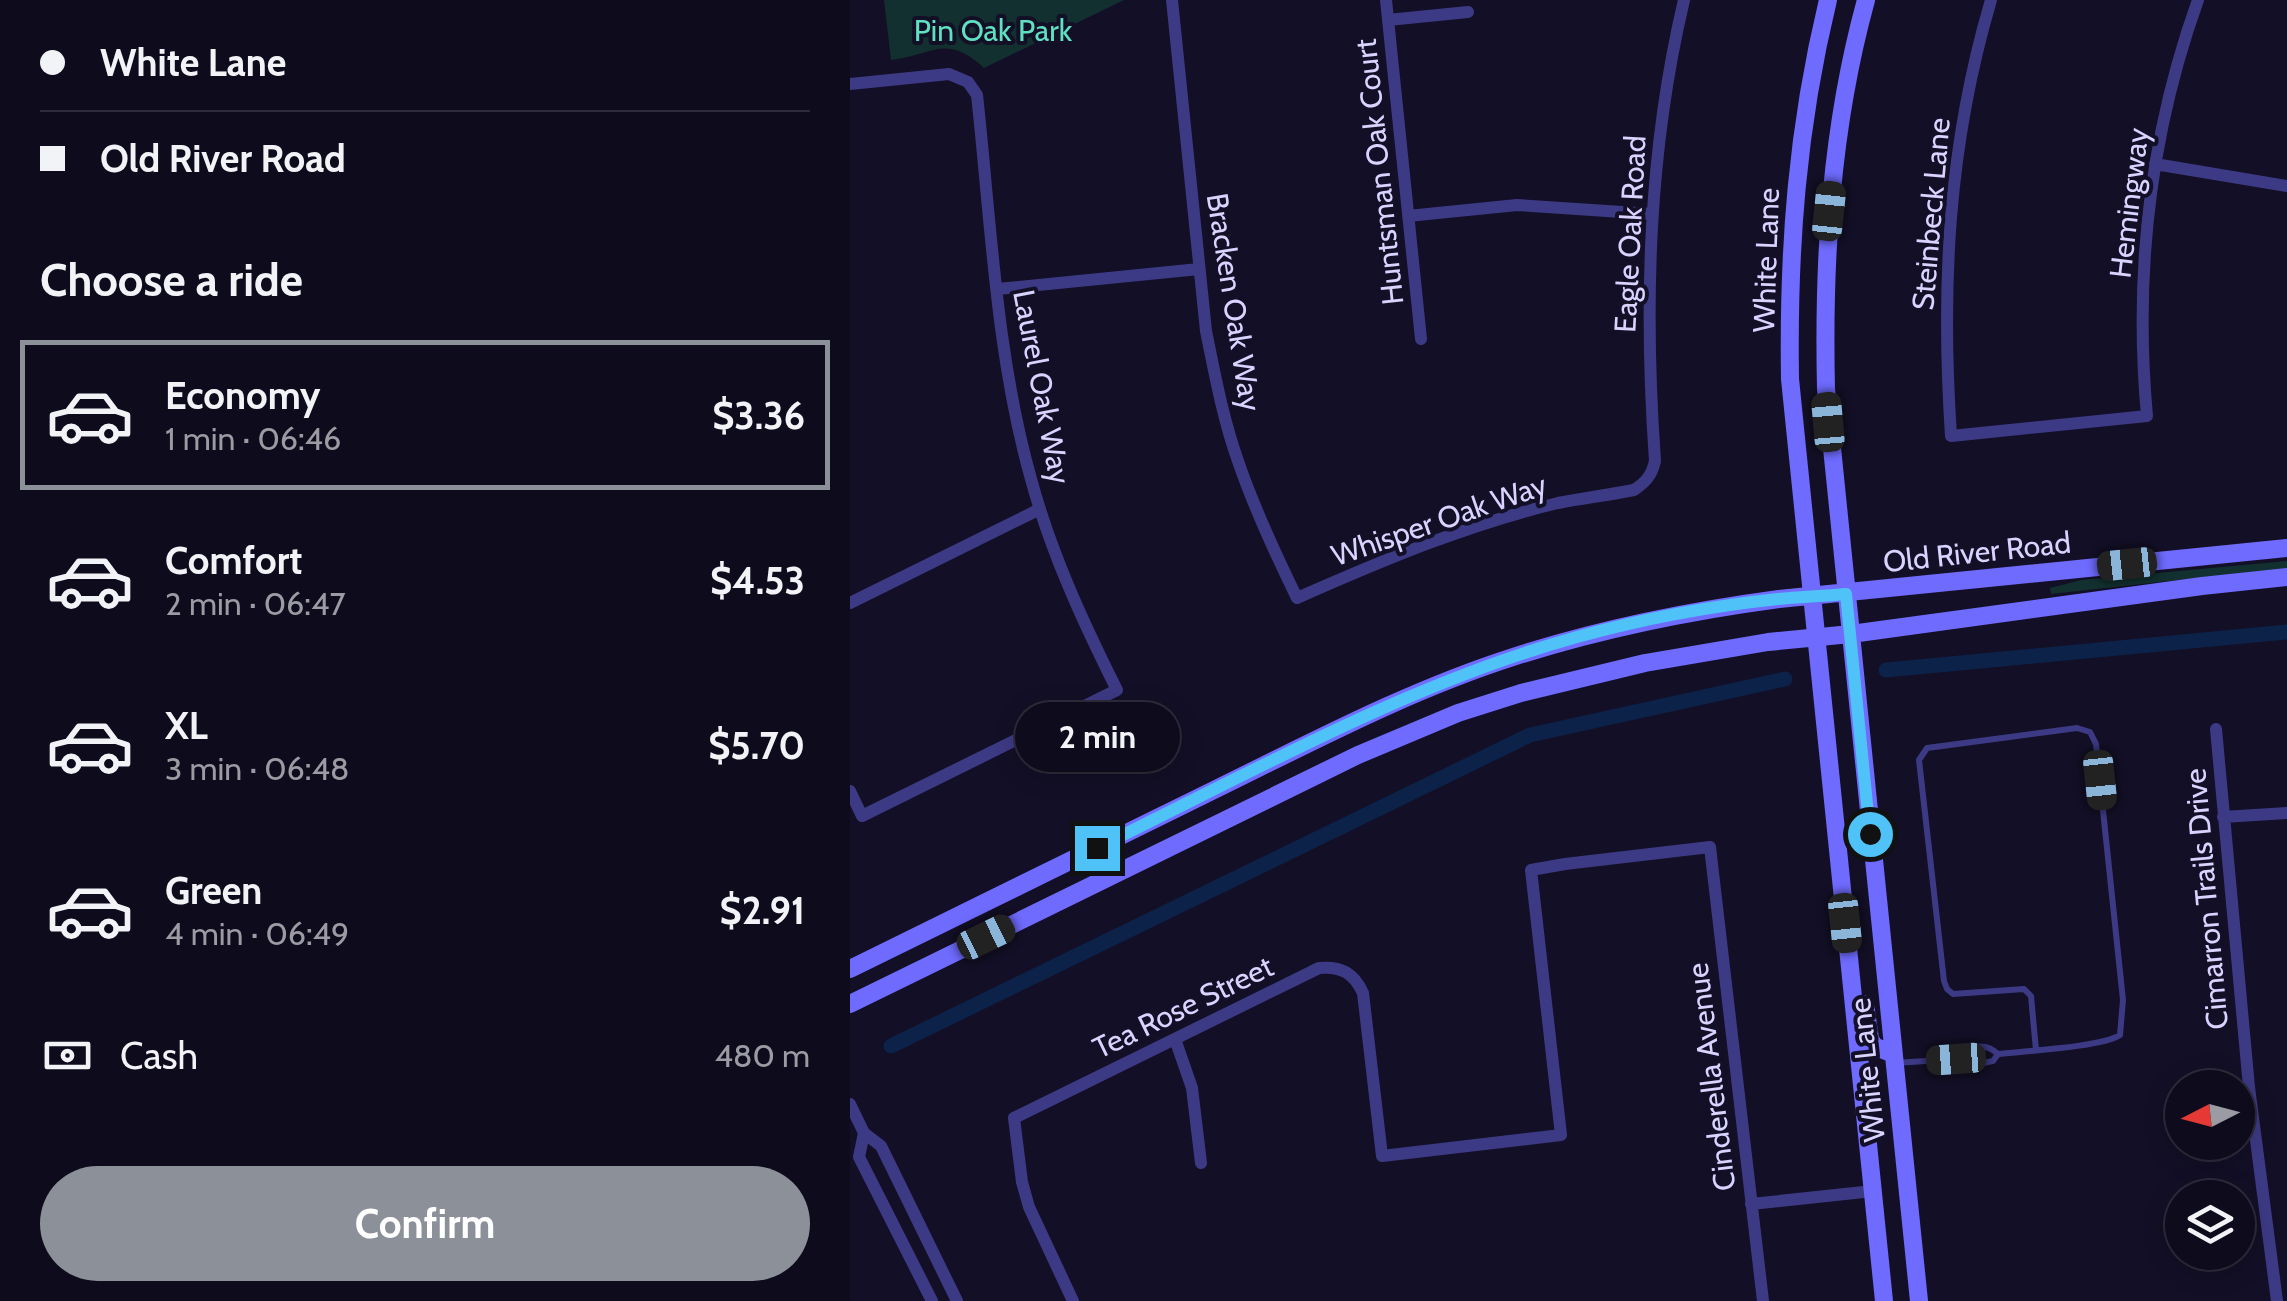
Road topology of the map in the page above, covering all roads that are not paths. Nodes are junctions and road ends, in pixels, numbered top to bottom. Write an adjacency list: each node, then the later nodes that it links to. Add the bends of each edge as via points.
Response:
1 (1172, 0): 15 (street, Bracken Oak Way)
2 (1386, 0): 9 (street, Huntsman Oak Court)
3 (1684, 0): 13 (street, Eagle Oak Road)
4 (1828, 0): 25 (main road, White Lane, via 1802,134 1790,267 1790,378)
5 (1866, 0): 23 (main road, White Lane, via 1837,144 1825,277 1826,389)
6 (1992, 0): 18 (street, Steinbeck Lane, via 1963,120 1950,218 1952,436)
7 (2198, 0): 11 (street, Hemingway)
8 (1468, 12): 9 (street)
9 (1388, 20): 14 (street, Huntsman Oak Court)
10 (850, 84): 16 (street, Laurel Oak Way, via 949,74 978,95)
11 (2155, 164): 12 (street); 18 (street, Hemingway, via 2143,269)
12 (2287, 186)
13 (1652, 214): 14 (street, via 1517,205); 19 (street, Eagle Oak Road)
14 (1408, 216): 17 (street, Huntsman Oak Court)
15 (1200, 268): 16 (street); 24 (street, Bracken Oak Way, via 1225,421)
16 (998, 289): 20 (street, Laurel Oak Way, via 1015,412)
17 (1421, 338)
18 (2147, 416)
19 (1652, 473): 24 (street, Whisper Oak Way, via 1634,490 1484,524)
20 (1040, 510): 26 (street); 30 (street, Laurel Oak Way, via 1117,690 862,816)
21 (2287, 548): 23 (main road, Old River Road)
22 (2287, 578): 27 (main road, Old River Road)
23 (1846, 594): 25 (main road, Old River Road); 27 (main road, White Lane)
24 (1297, 598)
25 (1812, 598): 28 (main road, White Lane); 34 (main road, Old River Road, via 1644,621 1447,680)
26 (850, 603)
27 (1850, 634): 28 (main road, Old River Road); 39 (main road, White Lane)
28 (1816, 637): 33 (main road, White Lane); 35 (main road, Old River Road, via 1645,664 1458,713 1358,755)
29 (2216, 730): 32 (street, Cimarron Trails Drive)
30 (850, 791)
31 (2287, 813): 32 (street)
32 (2223, 817): 53 (street, Cimarron Trails Drive)
33 (1849, 958): 39 (main road, via 1860,976 1870,1040); 45 (main road, White Lane)
34 (850, 969)
35 (850, 1004)
36 (1175, 1039): 43 (street, Tea Rose Street, via 1319,968 1351,975 1364,998); 44 (street, via 1192,1088); 49 (street, Tea Rose Street, via 1014,1118 1029,1207)
37 (2036, 1050): 37 (lane, via 2112,1040 2122,1024 2096,744 2078,728 1927,748 1919,760 1947,989 2024,989 2031,996); 38 (lane)
38 (1998, 1054): 40 (lane, via 1974,1047); 40 (lane, via 1994,1062 1967,1066)
39 (1894, 1058): 40 (lane); 52 (main road, White Lane)
40 (1956, 1059)
41 (850, 1104): 42 (street)
42 (864, 1133): 47 (street, via 860,1156); 48 (street, via 881,1146)
43 (1382, 1156): 46 (street, Cinderella Avenue, via 1561,1135 1531,870 1710,846)
44 (1201, 1162)
45 (1872, 1191): 46 (street); 51 (main road, White Lane)
46 (1751, 1204): 50 (street, Cinderella Avenue)
47 (932, 1301)
48 (957, 1301)
49 (1073, 1301)
50 (1762, 1301)
51 (1884, 1301)
52 (1918, 1301)
53 (2278, 1301)

